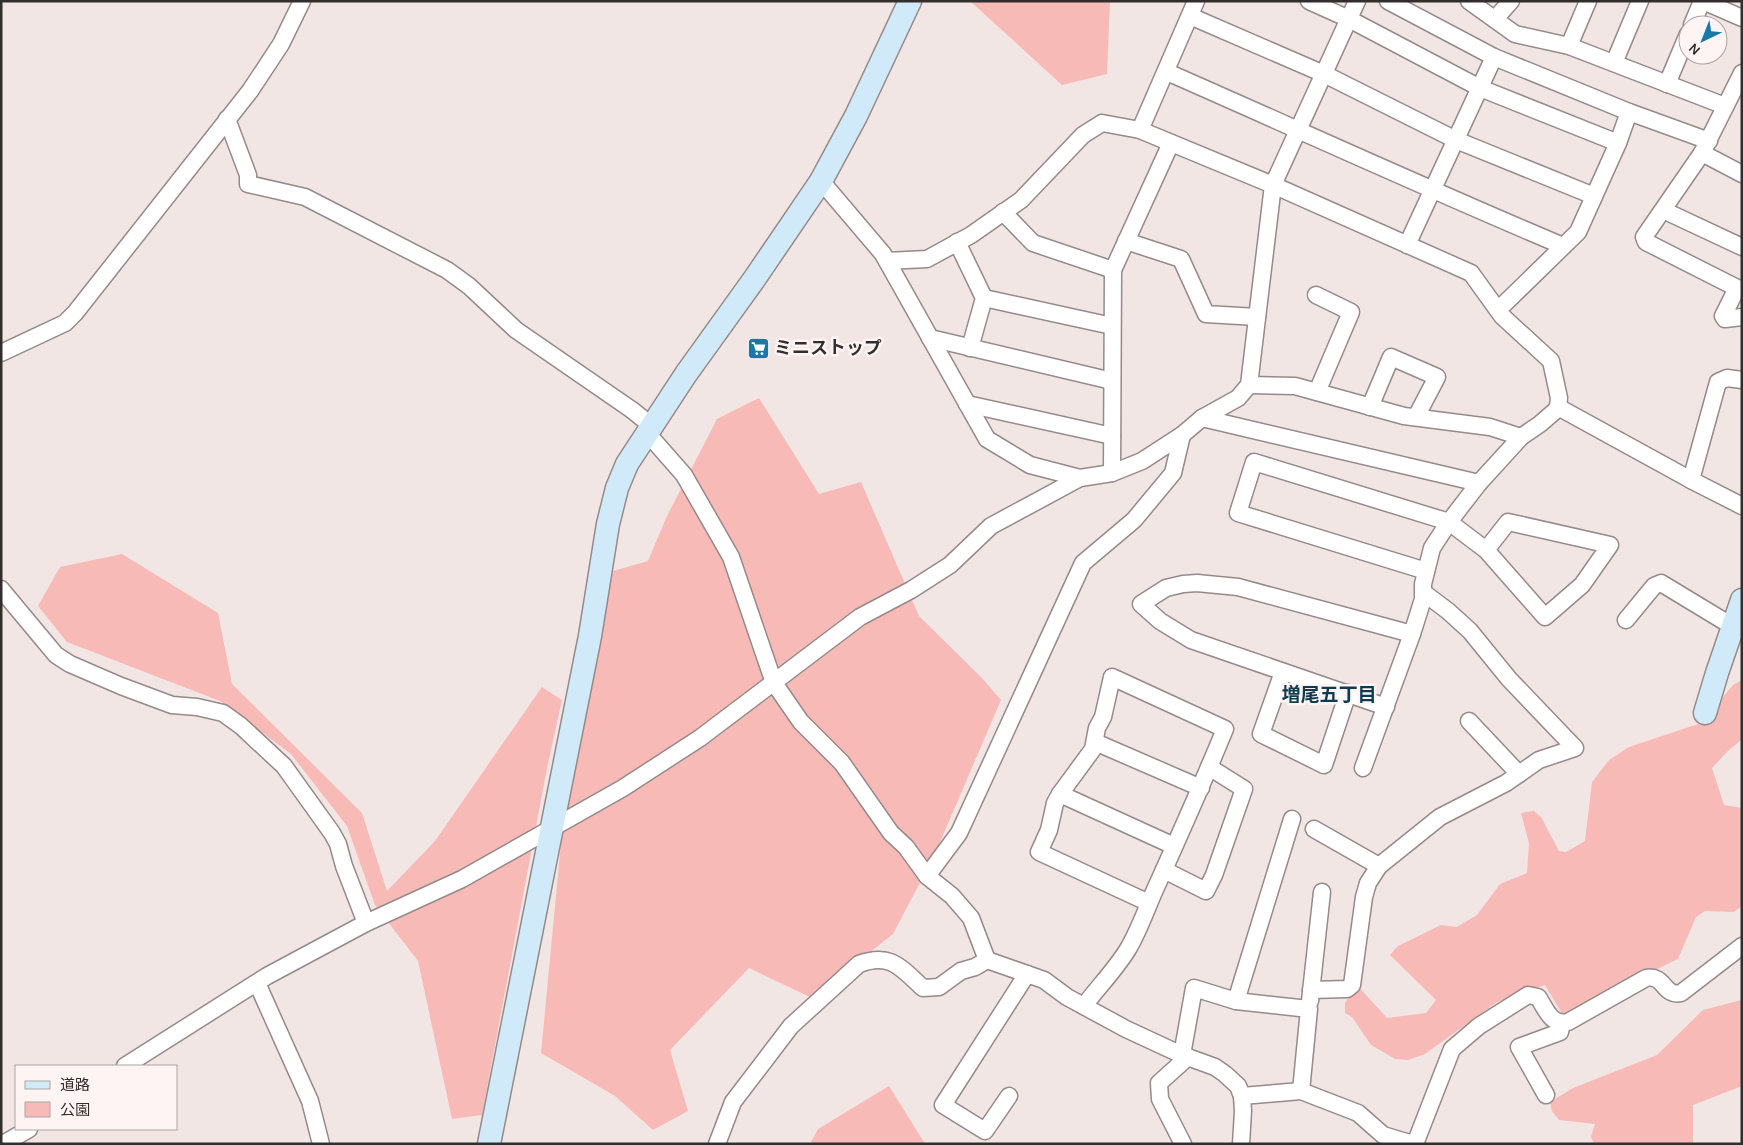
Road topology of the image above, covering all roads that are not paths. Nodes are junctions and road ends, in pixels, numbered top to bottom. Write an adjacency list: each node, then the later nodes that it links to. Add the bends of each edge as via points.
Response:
1 (302, 1): 27 (street, via 281,44 250,92)
2 (910, 1): 35 (street, via 856,116)
3 (1309, 1): 14 (street)
4 (1357, 1): 14 (street)
5 (1388, 1): 17 (street)
6 (1469, 1): 15 (street)
7 (1511, 1): 15 (street)
8 (1588, 1): 16 (street)
9 (1640, 1): 19 (street)
10 (1702, 1): 12 (street); 13 (street)
11 (1193, 9): 20 (street); 21 (street)
12 (1696, 15)
13 (1742, 18)
14 (1349, 19): 21 (street); 24 (street)
15 (1495, 20): 16 (street, via 1515,34)
16 (1569, 46): 19 (street)
17 (1494, 57): 24 (street); 26 (street)
18 (1678, 58): 23 (street)
19 (1614, 63): 23 (street)
20 (1166, 72): 28 (street); 29 (street)
21 (1324, 74): 28 (street); 30 (street)
22 (1742, 74): 25 (street)
23 (1667, 84): 25 (street)
24 (1480, 88): 30 (street); 32 (street)
25 (1732, 103): 33 (street)
26 (1629, 112): 32 (street); 33 (street)
27 (227, 119): 56 (street, via 73,315 65,323); 66 (street, via 248,175 248,184 305,197 446,270 469,286 516,330 632,410)
28 (1298, 129): 36 (street); 37 (street)
29 (1140, 130): 31 (street); 40 (street, via 1102,123 1083,135 1021,200)
30 (1456, 140): 37 (street); 38 (street)
31 (1171, 143): 36 (street); 41 (street)
32 (1618, 143): 38 (street)
33 (1705, 147): 34 (street); 39 (street)
34 (1742, 174)
35 (821, 181): 46 (street); 66 (street)
36 (1273, 185): 43 (street); 51 (street)
37 (1433, 191): 43 (street); 44 (street)
38 (1594, 196): 44 (street, via 1578,232)
39 (1662, 210): 45 (street); 52 (street, via 1644,237 1646,242 1737,288 1723,316 1725,319)
40 (1003, 212): 42 (street); 47 (street, via 1032,243)
41 (1126, 240): 47 (street); 51 (street, via 1181,259 1206,314)
42 (957, 242): 46 (street, via 927,259); 49 (street)
43 (1407, 245): 50 (street, via 1471,273)
44 (1563, 246): 50 (street)
45 (1742, 247)
46 (887, 262): 54 (street)
47 (1113, 270): 53 (street)
48 (1316, 295): 60 (street, via 1351,312)
49 (984, 298): 53 (street); 55 (street)
50 (1498, 309): 62 (street, via 1551,362)
51 (1257, 316): 59 (street)
52 (1742, 317)
53 (1112, 326): 58 (street)
54 (930, 338): 55 (street); 61 (street)
55 (970, 348): 58 (street)
56 (1, 353)
57 (1742, 380): 72 (street, via 1726,378 1718,382)
58 (1112, 381): 68 (street)
59 (1249, 385): 60 (street, via 1295,386); 65 (street, via 1238,398)
60 (1317, 392): 63 (street)
61 (967, 404): 68 (street); 71 (street, via 987,439 1030,465)
62 (1558, 406): 69 (street); 72 (street)
63 (1370, 407): 64 (street); 64 (street, via 1391,357 1437,377)
64 (1416, 417): 69 (street, via 1490,428)
65 (1202, 418): 67 (street); 73 (street)
66 (650, 430): 85 (street, via 684,474 731,557); 97 (street, via 627,464 608,524 590,636)
67 (1182, 435): 70 (street, via 1142,461); 102 (street, via 1173,473 1134,520 1084,563 959,833)
68 (1112, 436): 70 (street)
69 (1521, 437): 73 (street)
70 (1112, 473): 71 (street)
71 (1080, 478): 85 (street, via 991,526 950,565 860,617)
72 (1691, 480): 74 (street)
73 (1479, 483): 75 (street)
74 (1742, 506)
75 (1449, 522): 76 (street); 77 (street, via 1432,548); 77 (street, via 1254,462 1238,514)
76 (1486, 550): 76 (street, via 1545,617 1582,585 1610,545 1508,522)
77 (1426, 571): 79 (street)
78 (1, 589): 105 (street, via 56,655 70,664 172,705 223,713 284,766 338,844)
79 (1424, 593): 83 (street); 93 (street, via 1470,631 1509,679 1575,748 1539,760)
80 (1742, 600): 82 (street)
81 (1626, 620): 82 (street, via 1654,586 1661,583)
82 (1732, 626): 88 (street)
83 (1412, 634): 84 (street, via 1238,587 1183,584 1166,588 1141,604 1160,621 1191,640); 87 (street)
84 (1283, 672): 86 (street); 86 (street, via 1261,734 1324,765)
85 (774, 683): 97 (street, via 700,738 623,788); 102 (street, via 802,722 842,763 891,833)
86 (1348, 693): 87 (street)
87 (1386, 707): 92 (street)
88 (1705, 713)
89 (1469, 721): 93 (street)
90 (1095, 742): 91 (street, via 1112,678 1225,728); 94 (street); 95 (street)
91 (1209, 767): 94 (street); 101 (street, via 1244,789 1214,875 1206,890)
92 (1363, 768)
93 (1519, 774): 100 (street, via 1440,817)
94 (1200, 788): 99 (street)
95 (1060, 794): 99 (street); 104 (street, via 1039,852)
96 (1292, 819): 111 (street)
97 (552, 828): 105 (street, via 462,879); 124 (street)
98 (1314, 829): 100 (street)
99 (1174, 846): 101 (street)
100 (1379, 866): 110 (street, via 1364,897 1352,985 1347,989)
101 (1164, 870): 104 (street)
102 (928, 876): 107 (street, via 952,896 970,918)
103 (1322, 892): 110 (street)
104 (1149, 903): 112 (street, via 1128,949)
105 (366, 923): 109 (street)
106 (1742, 946): 114 (street, via 1681,993 1670,992 1657,978 1646,978)
107 (987, 960): 108 (street); 125 (street, via 961,971 939,987 923,988 897,964 885,959 859,964 790,1026 733,1102)
108 (1027, 974): 112 (street, via 1044,980 1067,998); 119 (street, via 943,1105 985,1131)
109 (257, 983): 116 (street); 123 (street, via 310,1101)
110 (1311, 990): 113 (street)
111 (1236, 1001): 113 (street); 115 (street, via 1194,988)
112 (1084, 1006): 115 (street)
113 (1309, 1009): 117 (street)
114 (1562, 1023): 118 (street, via 1560,1032 1519,1047); 128 (street, via 1552,1020 1538,997 1528,995 1467,1036 1452,1049)
115 (1185, 1056): 120 (street, via 1225,1074 1238,1086); 126 (street, via 1159,1083 1160,1099)
116 (127, 1065)
117 (1301, 1091): 120 (street); 128 (street, via 1358,1114 1383,1135)
118 (1546, 1095)
119 (1009, 1096)
120 (1242, 1096): 127 (street)
121 (27, 1130): 122 (street)
122 (3, 1144)
123 (321, 1144)
124 (489, 1144)
125 (716, 1144)
126 (1183, 1144)
127 (1241, 1144)
128 (1414, 1144)

